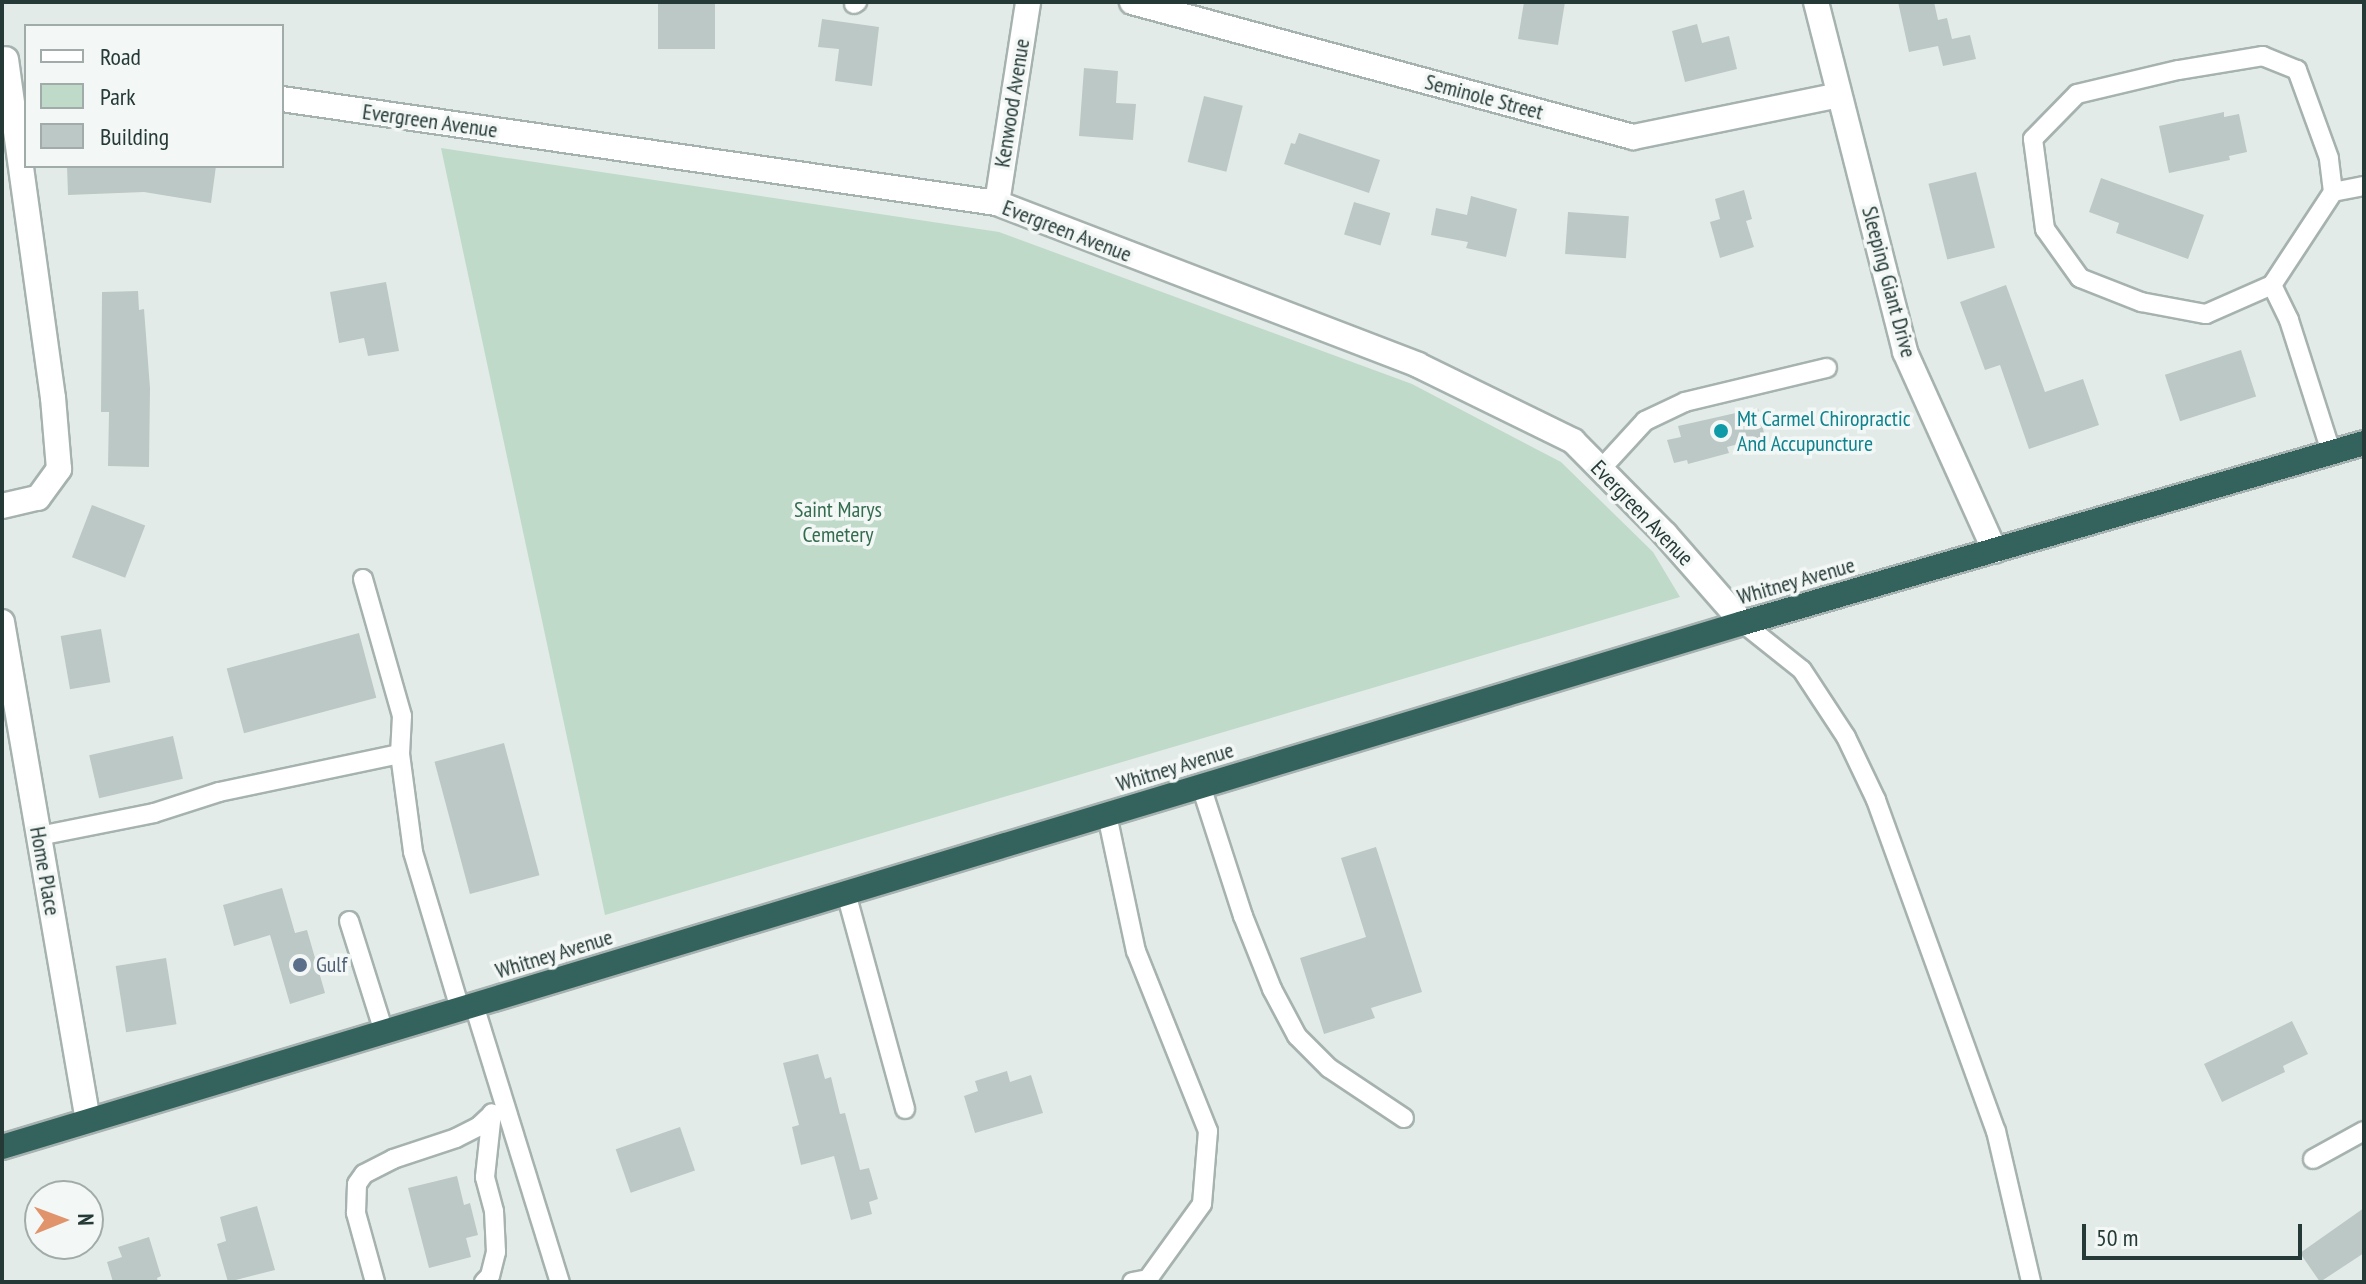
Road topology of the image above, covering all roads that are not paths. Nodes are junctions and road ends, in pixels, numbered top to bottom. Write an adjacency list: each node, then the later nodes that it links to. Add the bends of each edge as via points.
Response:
1 (1028, 2): 11 (street, Kenwood Avenue)
2 (1132, 2): 5 (street, Seminole Street, via 1633,137)
3 (1816, 2): 5 (street, Sleeping Giant Drive)
4 (11, 60): 7 (street)
5 (1839, 95): 18 (street, Sleeping Giant Drive, via 1905,352)
6 (284, 99): 11 (street, Evergreen Avenue)
7 (24, 165)
8 (24, 168): 17 (street, via 59,469 38,498)
9 (2364, 186): 10 (lane)
10 (2333, 192): 12 (lane); 12 (lane, via 2329,158 2297,70 2263,56 2077,94 2033,139 2045,229 2080,278 2141,302 2206,314)
11 (997, 203): 16 (street, Evergreen Avenue, via 1418,365 1573,441)
12 (2272, 285): 15 (lane, via 2289,320)
13 (1827, 368): 16 (lane, via 1685,402 1645,421)
14 (2364, 443): 15 (highway, Whitney Avenue)
15 (2331, 452): 18 (highway, Whitney Avenue)
16 (1601, 469): 21 (street, Evergreen Avenue)
17 (2, 506)
18 (1995, 551): 21 (highway, Whitney Avenue)
19 (363, 579): 22 (lane, via 402,716)
20 (2, 622): 25 (street, Home Place)
21 (1743, 623): 23 (highway, Whitney Avenue); 42 (lane, via 1802,670 1846,737 1876,800 1996,1131)
22 (400, 754): 25 (lane); 28 (lane, via 413,852)
23 (1201, 786): 24 (highway, Whitney Avenue); 33 (lane, via 1243,916 1297,1036 1329,1068)
24 (1107, 815): 26 (highway, Whitney Avenue); 41 (lane, via 1136,951 1208,1131 1202,1204 1148,1279)
25 (39, 836): 34 (street, Home Place)
26 (846, 893): 28 (highway, Whitney Avenue); 31 (lane)
27 (349, 921): 29 (lane)
28 (467, 1007): 29 (highway, Whitney Avenue); 30 (lane)
29 (384, 1032): 34 (highway, Whitney Avenue)
30 (501, 1092): 32 (lane); 40 (lane)
31 (905, 1109)
32 (491, 1115): 38 (lane, via 456,1138 393,1159 364,1174 357,1184 356,1213); 39 (lane, via 485,1177 496,1252)
33 (1404, 1118)
34 (88, 1121): 36 (highway, Whitney Avenue)
35 (2364, 1131): 37 (lane)
36 (2, 1147)
37 (2313, 1159)
38 (375, 1282)
39 (484, 1282)
40 (560, 1282)
41 (1132, 1282)
42 (2031, 1282)

